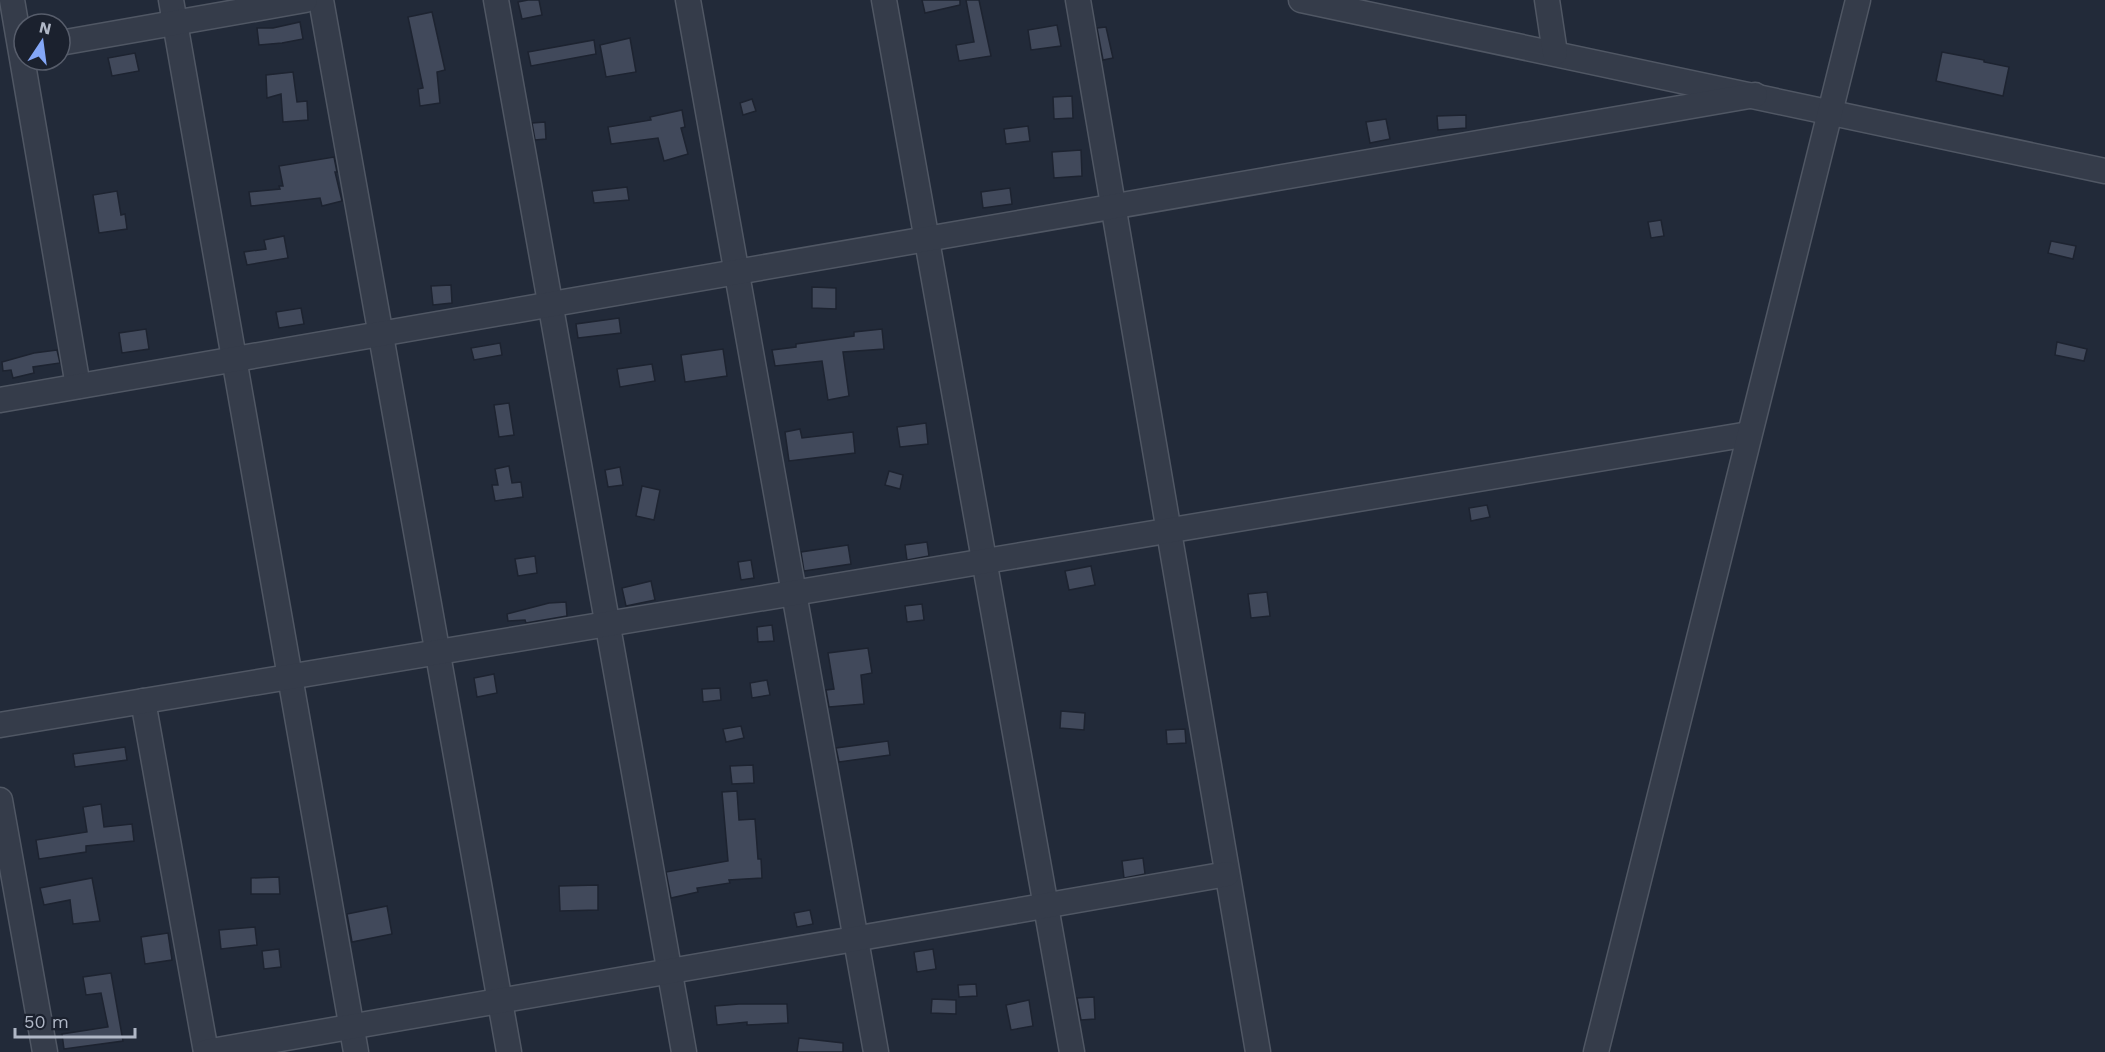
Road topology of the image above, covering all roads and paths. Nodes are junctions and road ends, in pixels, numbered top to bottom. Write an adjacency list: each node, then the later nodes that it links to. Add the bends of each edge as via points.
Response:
1 (305, 0): 10 (street)
2 (321, 0): 21 (street)
3 (496, 0): 20 (street)
4 (688, 0): 19 (street)
5 (884, 0): 18 (street)
6 (1078, 0): 17 (street)
7 (1301, 0): 12 (street)
8 (1547, 0): 12 (street)
9 (1858, 0): 15 (street)
10 (173, 11): 11 (street); 22 (street)
11 (72, 40)
12 (1555, 53): 14 (street)
13 (19, 72): 23 (street)
14 (1755, 95): 15 (street); 17 (street)
15 (1832, 112): 16 (street); 25 (street)
16 (2105, 171)
17 (1113, 207): 18 (street); 26 (street)
18 (926, 239): 19 (street); 27 (street)
19 (736, 272): 20 (street); 28 (street)
20 (550, 304): 21 (street); 29 (street)
21 (381, 334): 22 (street); 30 (street)
22 (234, 359): 23 (street); 31 (street)
23 (78, 386): 24 (street)
24 (0, 400)
25 (1749, 434): 26 (street); 49 (street)
26 (1168, 530): 27 (street); 35 (street)
27 (984, 561): 28 (street); 36 (street)
28 (794, 593): 29 (street); 37 (street)
29 (607, 624): 30 (street); 38 (street)
30 (437, 652): 31 (street); 39 (street)
31 (290, 676): 32 (street); 40 (street)
32 (143, 701): 33 (street); 42 (street)
33 (0, 725)
34 (0, 800): 41 (street)
35 (1227, 874): 36 (street); 48 (street)
36 (1046, 906): 37 (street); 47 (street)
37 (856, 939): 38 (street); 46 (street)
38 (669, 972): 39 (street); 45 (street)
39 (500, 1001): 40 (street); 44 (street)
40 (352, 1027): 42 (street); 43 (street)
41 (45, 1052)
42 (206, 1052)
43 (356, 1052)
44 (509, 1052)
45 (684, 1052)
46 (876, 1052)
47 (1072, 1052)
48 (1258, 1052)
49 (1596, 1052)

